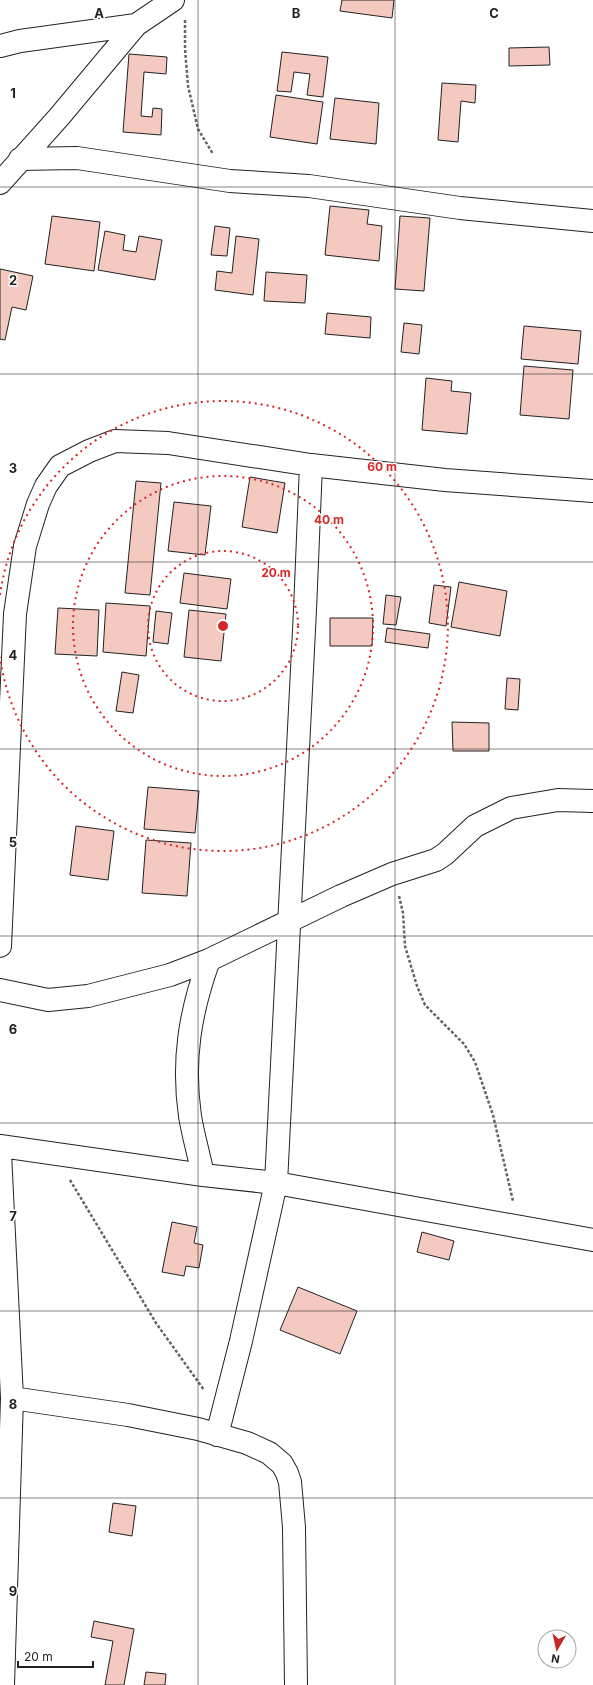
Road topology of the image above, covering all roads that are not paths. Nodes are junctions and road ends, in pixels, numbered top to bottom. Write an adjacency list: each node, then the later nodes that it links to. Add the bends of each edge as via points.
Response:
1 (179, 7): 2 (street)
2 (136, 25): 3 (street); 4 (street, via 59,118)
3 (0, 46)
4 (20, 159): 5 (street); 6 (street, via 77,158 230,181 309,186 460,208)
5 (0, 183)
6 (593, 221)
7 (311, 465): 8 (street, via 445,480); 10 (street); 11 (street, via 168,443 115,441 60,466 46,486 25,546 15,614)
8 (593, 492)
9 (593, 801): 10 (street, via 558,800 511,808 475,826 436,860 392,874)
10 (289, 922): 13 (street); 18 (street)
11 (0, 939): 12 (street)
12 (0, 946)
13 (209, 960): 14 (street, via 170,975 88,996 48,1000); 17 (street, via 198,990 189,1028 187,1061 190,1116)
14 (0, 990)
15 (0, 1146): 17 (street)
16 (0, 1153): 20 (street)
17 (203, 1175): 18 (street)
18 (276, 1184): 19 (street); 21 (street, via 241,1341)
19 (593, 1240)
20 (12, 1398): 21 (street, via 128,1415 198,1429); 22 (street)
21 (219, 1425): 23 (street, via 247,1443 269,1453 282,1464 287,1473 294,1527)
22 (3, 1685)
23 (296, 1685)

